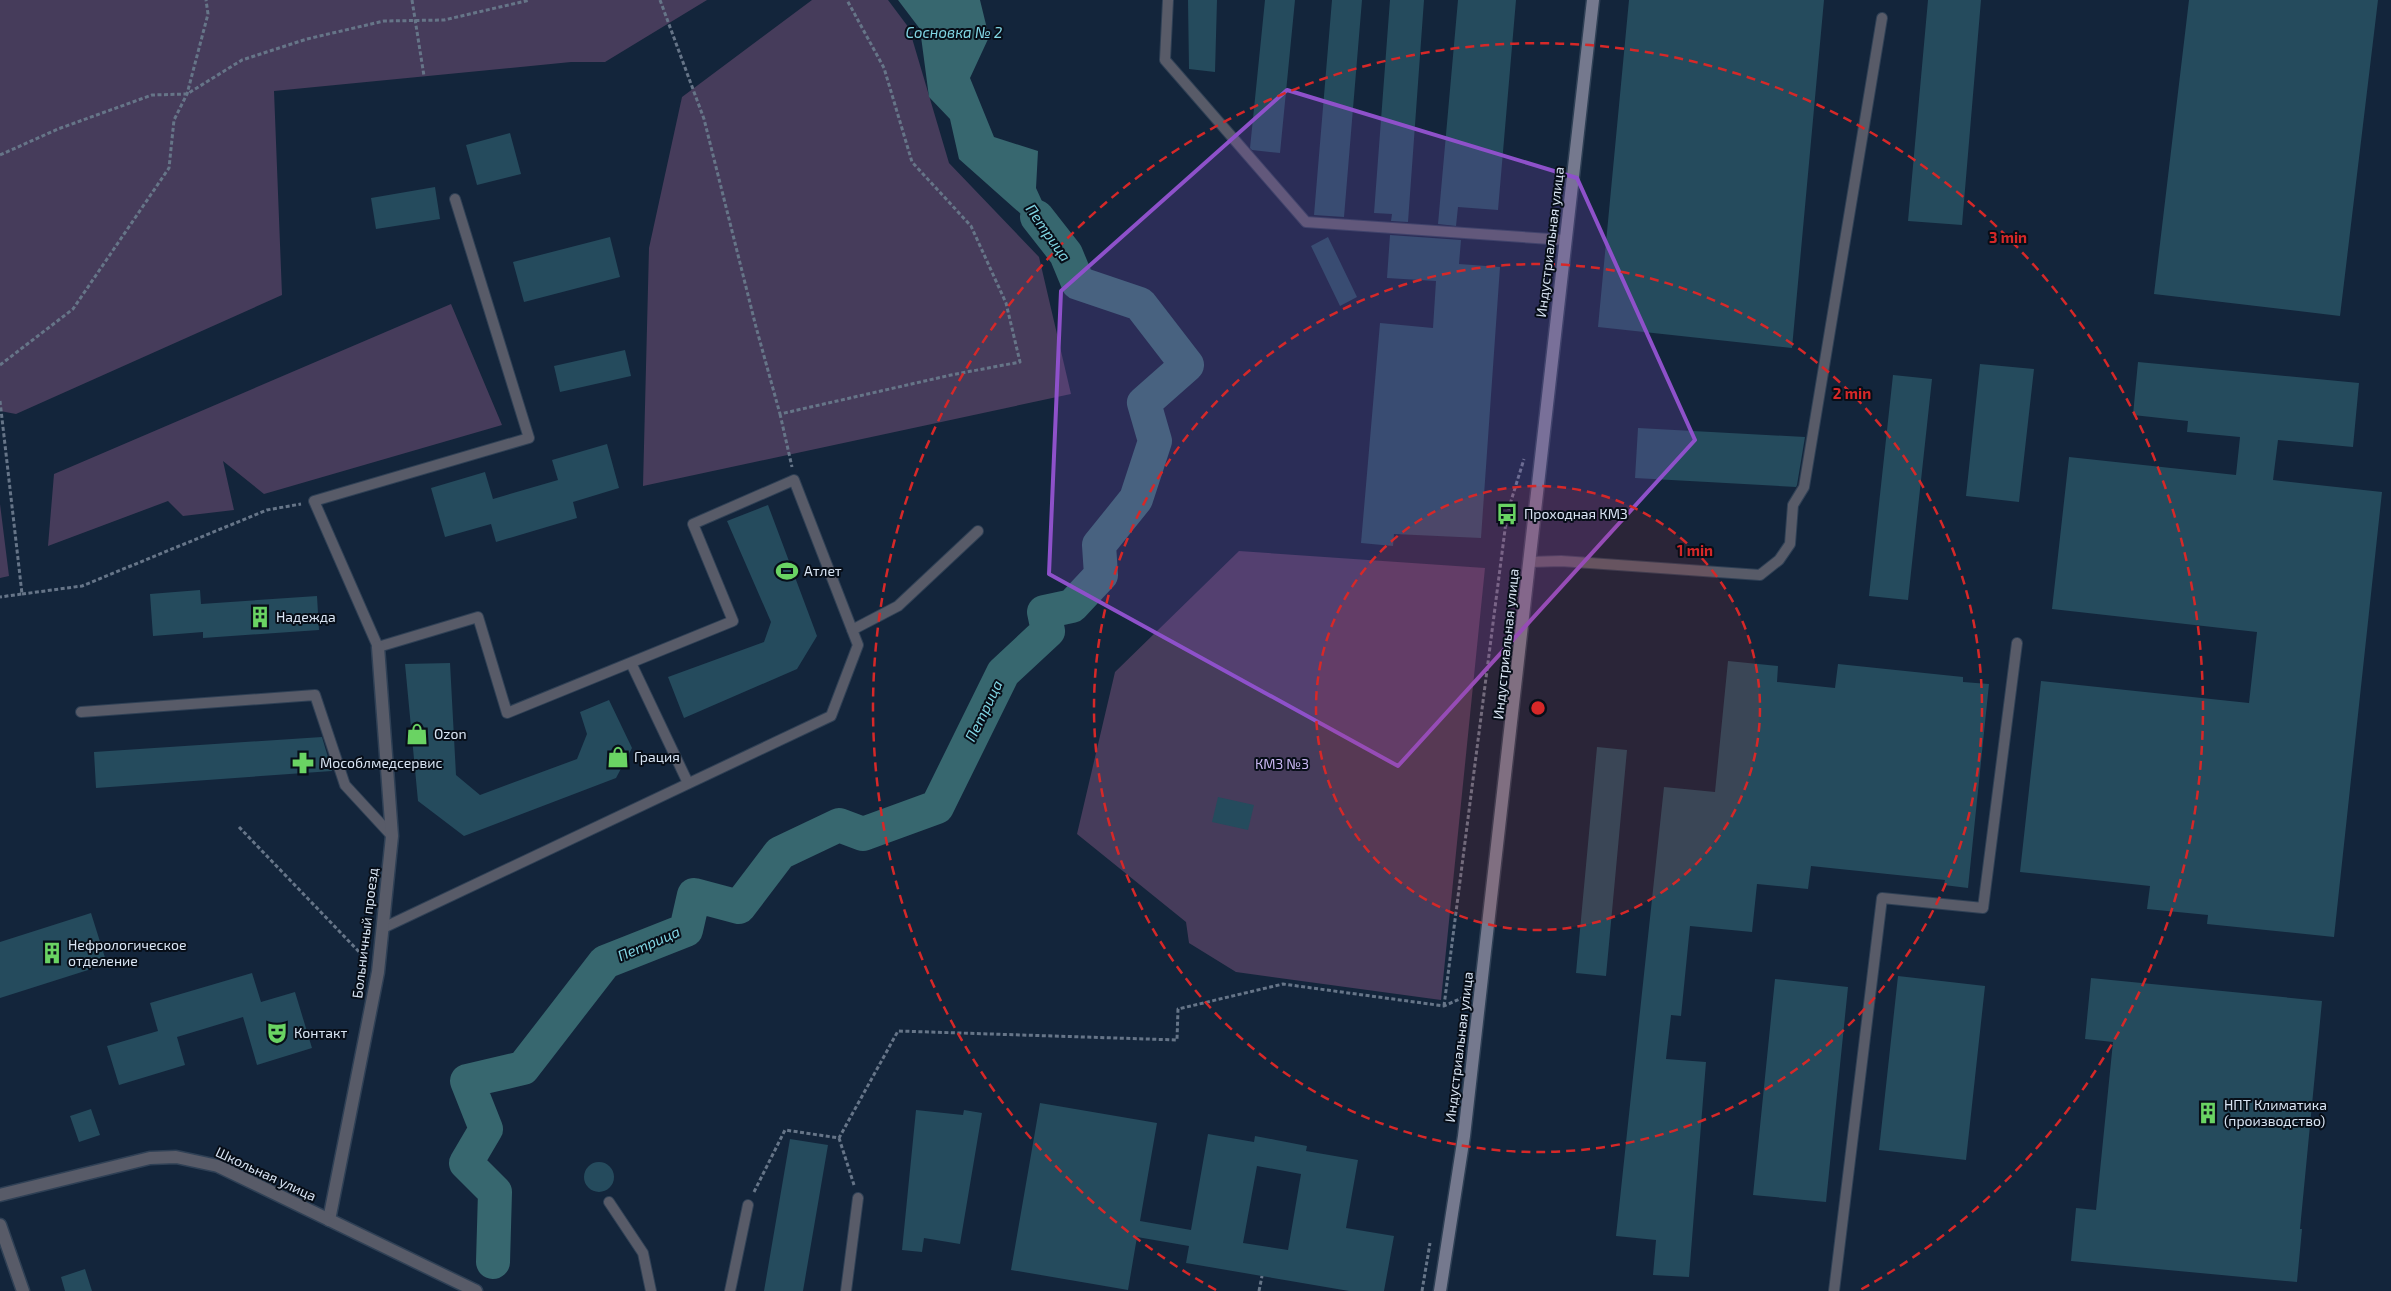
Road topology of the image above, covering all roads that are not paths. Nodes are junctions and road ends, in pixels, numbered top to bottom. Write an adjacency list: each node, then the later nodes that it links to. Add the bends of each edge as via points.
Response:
1 (1168, 0): 5 (lane, via 1165,60 1306,222)
2 (1593, 0): 5 (main road, Индустриальная улица)
3 (1882, 18): 7 (lane, via 1806,477 1793,505 1790,544 1779,560 1760,575 1561,561)
4 (455, 199): 10 (lane, via 528,438 314,501)
5 (1565, 240): 7 (main road, Индустриальная улица)
6 (978, 532): 8 (lane, via 898,606)
7 (1530, 562): 27 (main road, Индустриальная улица, via 1464,1136)
8 (852, 630): 11 (lane, via 794,480 693,524 733,621); 13 (lane, via 858,645 831,716)
9 (2017, 643): 28 (lane, via 1983,908 1882,898)
10 (378, 647): 11 (lane, via 478,617 507,714); 14 (street, Больничный проезд)
11 (632, 662): 13 (lane)
12 (81, 712): 14 (lane, via 315,695 345,786)
13 (688, 784): 15 (lane)
14 (392, 836): 15 (street, Больничный проезд)
15 (382, 928): 20 (street, Больничный проезд, via 378,972)
16 (0, 1195): 20 (street, Школьная улица, via 150,1158 176,1157 218,1166)
17 (858, 1198): 26 (lane)
18 (609, 1202): 24 (lane, via 643,1253)
19 (748, 1205): 25 (lane)
20 (329, 1220): 23 (street, Школьная улица)
21 (0, 1225): 22 (street)
22 (23, 1291)
23 (476, 1291)
24 (651, 1291)
25 (730, 1291)
26 (846, 1291)
27 (1440, 1291)
28 (1834, 1291)

